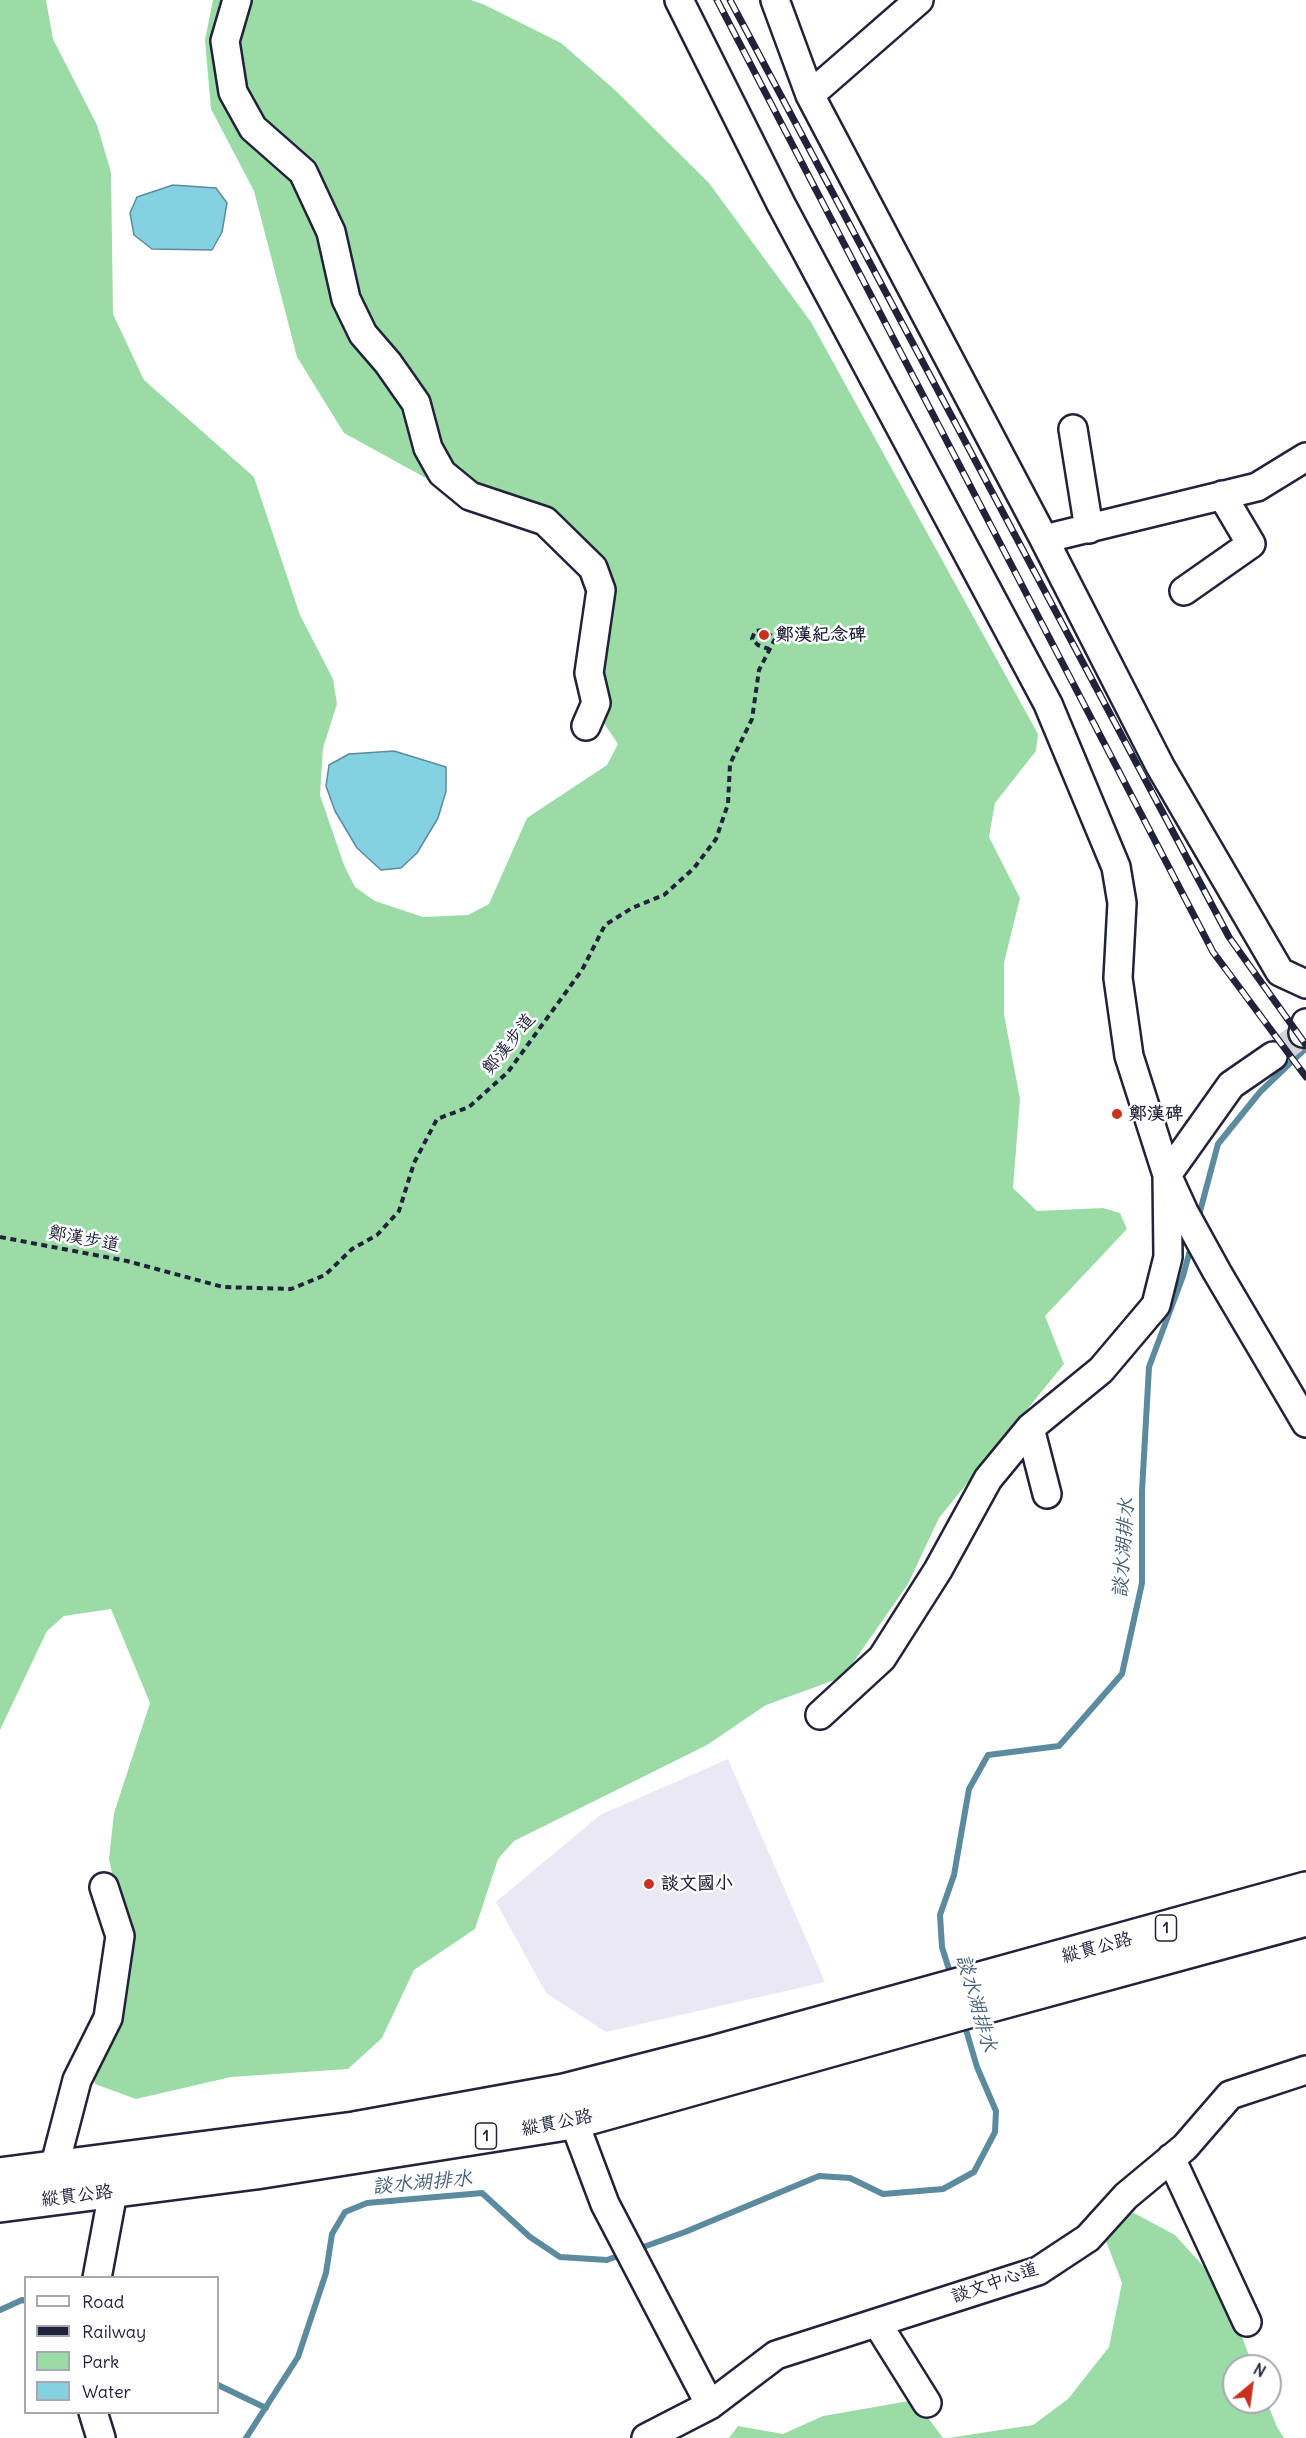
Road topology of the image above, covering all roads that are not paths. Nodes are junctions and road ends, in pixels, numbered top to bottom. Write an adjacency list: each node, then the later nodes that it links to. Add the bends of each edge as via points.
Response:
1 (237, 0): 12 (street, via 225,41 233,92 253,128 303,172 331,232 346,299 363,334 416,403 428,448 442,474 470,496 545,521 593,568 601,590 589,673 596,704)
2 (679, 0): 15 (street, via 781,204 1048,704 1116,867 1122,903 1118,978 1129,1056)
3 (775, 0): 5 (street)
4 (919, 0): 5 (street)
5 (810, 95): 10 (street)
6 (1073, 429): 9 (street)
7 (1306, 457): 8 (street, via 1257,487)
8 (1222, 495): 9 (street); 11 (street, via 1251,544)
9 (1089, 529): 10 (street)
10 (1044, 539): 13 (street, via 1160,766 1280,972)
11 (1184, 591)
12 (586, 726)
13 (1306, 984)
14 (1273, 1056): 15 (street, via 1231,1085)
15 (1167, 1176): 16 (street, via 1217,1272); 17 (street, via 1168,1257 1156,1305 1101,1370)
16 (1306, 1424)
17 (1030, 1428): 18 (street); 19 (street, via 988,1479 938,1570 882,1658)
18 (1047, 1494)
19 (820, 1715)
20 (104, 1887): 29 (street, via 120,1936 108,2018 77,2080)
21 (1306, 1889): 23 (main road, 縱貫公路 / 1)
22 (1306, 1919): 23 (main road, 縱貫公路 / 1)
23 (1030, 1980): 24 (main road, 縱貫公路 / 1)
24 (718, 2067): 26 (main road, 縱貫公路 / 1); 27 (main road, 縱貫公路 / 1)
25 (1306, 2070): 28 (street, 談文中心道, via 1230,2095)
26 (564, 2091): 27 (street); 31 (main road, 縱貫公路 / 1)
27 (573, 2122): 31 (main road, 縱貫公路 / 1, via 363,2156); 37 (street, via 605,2204)
28 (1171, 2158): 34 (street); 35 (street, 談文中心道, via 1126,2196 1088,2238 1038,2271)
29 (54, 2168): 30 (main road, 縱貫公路 / 1); 31 (main road, 縱貫公路 / 1)
30 (0, 2175)
31 (110, 2176): 32 (main road, 縱貫公路 / 1); 33 (street)
32 (0, 2205)
33 (97, 2276)
34 (1247, 2322)
35 (878, 2323): 36 (street); 37 (street, 談文中心道, via 776,2355)
36 (927, 2403)
37 (710, 2405): 40 (street, 談文中心道)
38 (94, 2414): 39 (street)
39 (102, 2438)
40 (646, 2438)

